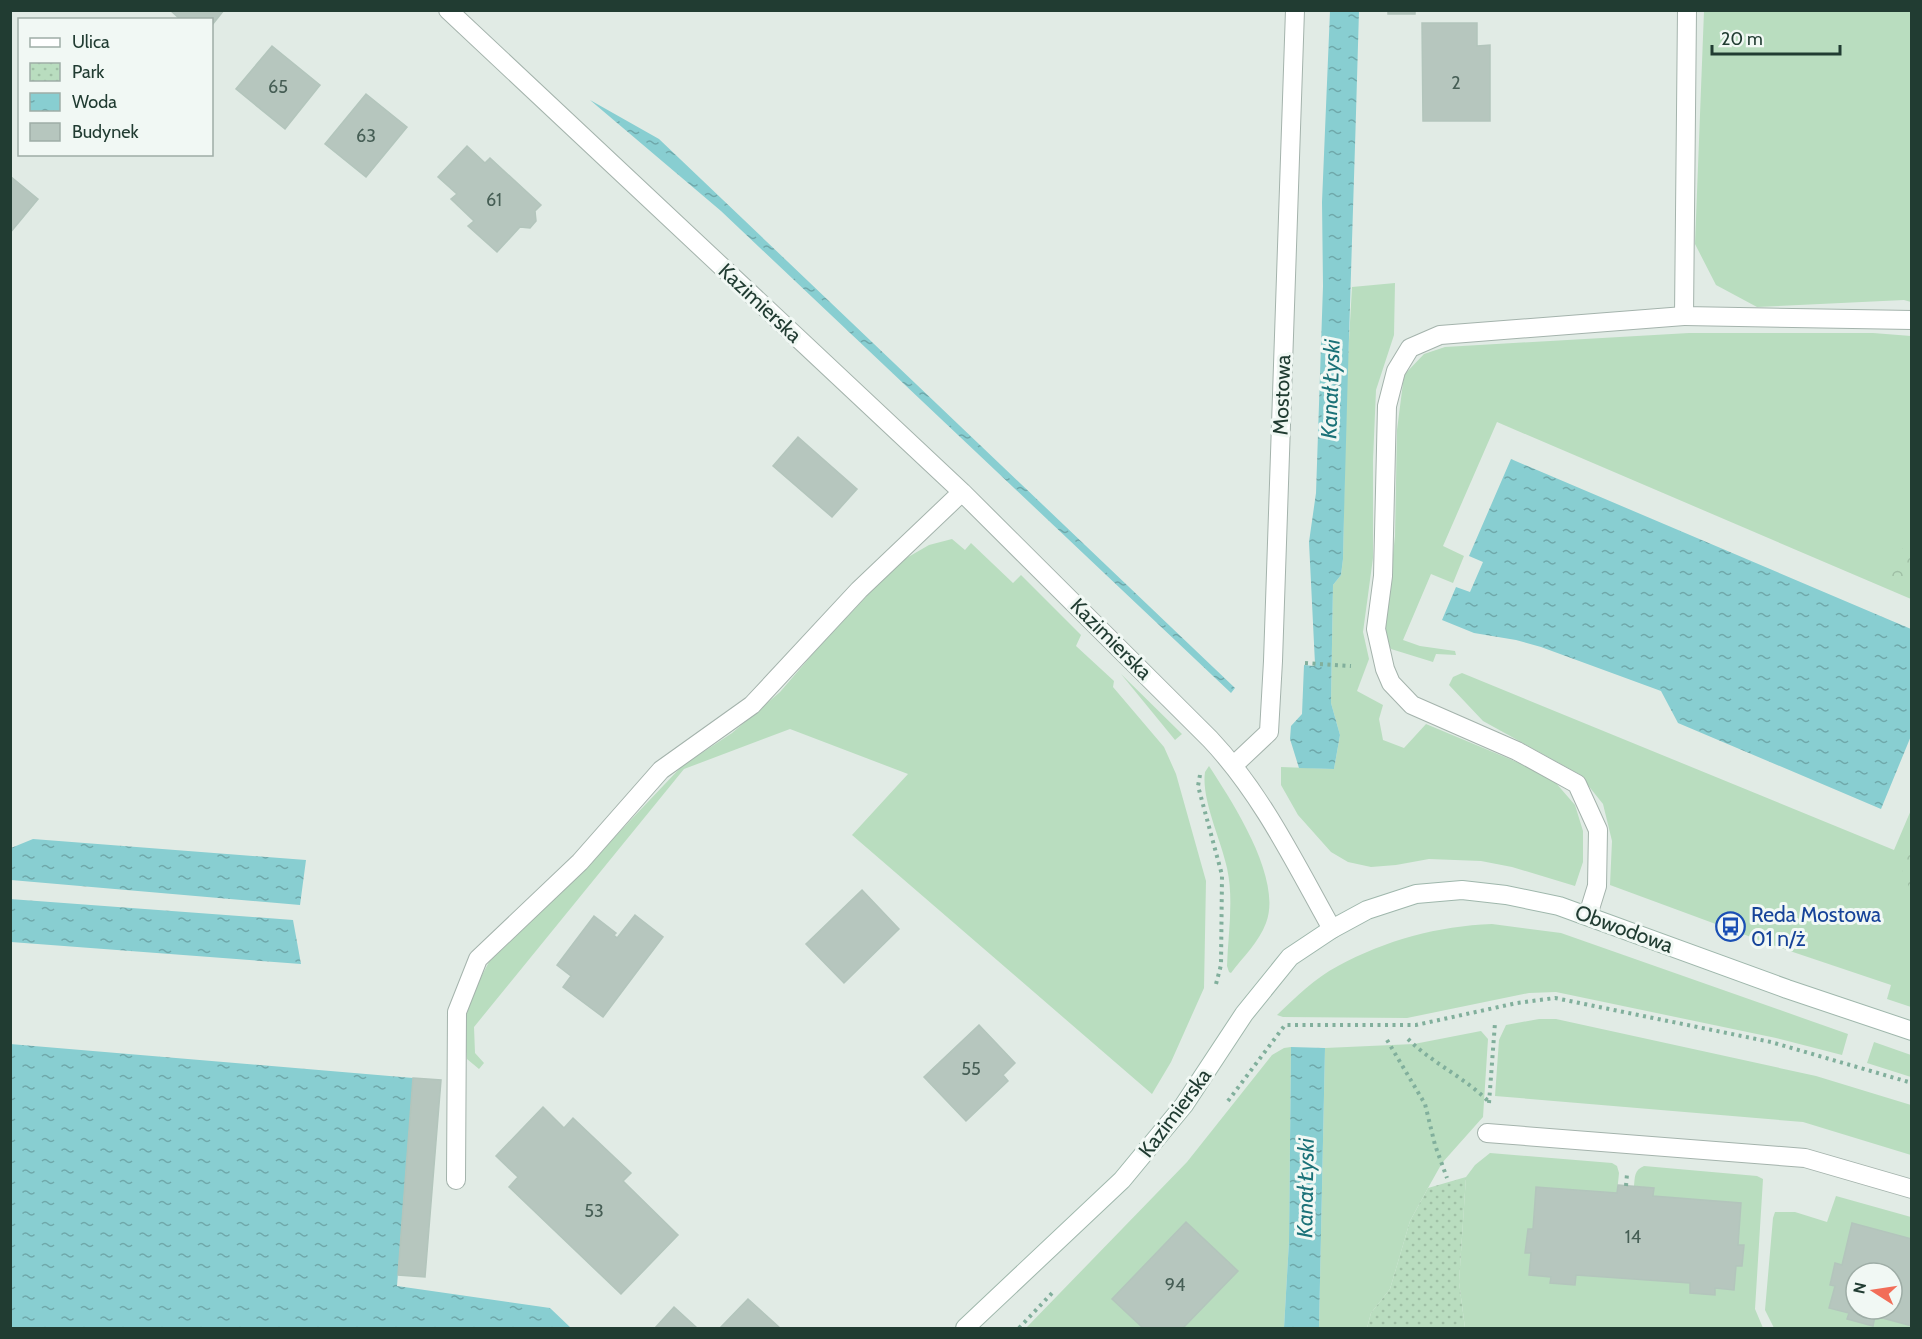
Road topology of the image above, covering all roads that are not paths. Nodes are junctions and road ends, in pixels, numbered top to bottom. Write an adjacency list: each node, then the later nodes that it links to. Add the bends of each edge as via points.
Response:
1 (448, 10): 6 (street, Kazimierska)
2 (1295, 10): 7 (street, Mostowa, via 1269,732)
3 (1687, 10): 4 (street)
4 (1684, 316): 5 (street); 8 (street, via 1440,335 1410,348 1396,371 1388,406 1383,576 1376,629 1385,669 1391,683 1412,705 1517,751 1577,784 1599,830 1597,886)
5 (1911, 320)
6 (962, 492): 7 (street, Kazimierska); 12 (street, via 859,590 752,705 661,770 580,862 478,959 457,1012)
7 (1234, 765): 9 (street, Kazimierska, via 1263,806)
8 (1588, 915): 9 (street, Obwodowa, via 1516,897 1462,890 1416,894 1367,910); 10 (street, Obwodowa, via 1787,990)
9 (1332, 929): 14 (street, Kazimierska, via 1290,957 1244,1014 1184,1105 1122,1180)
10 (1911, 1031)
11 (1487, 1133): 13 (street, via 1805,1158)
12 (456, 1180)
13 (1911, 1189)
14 (965, 1329)

